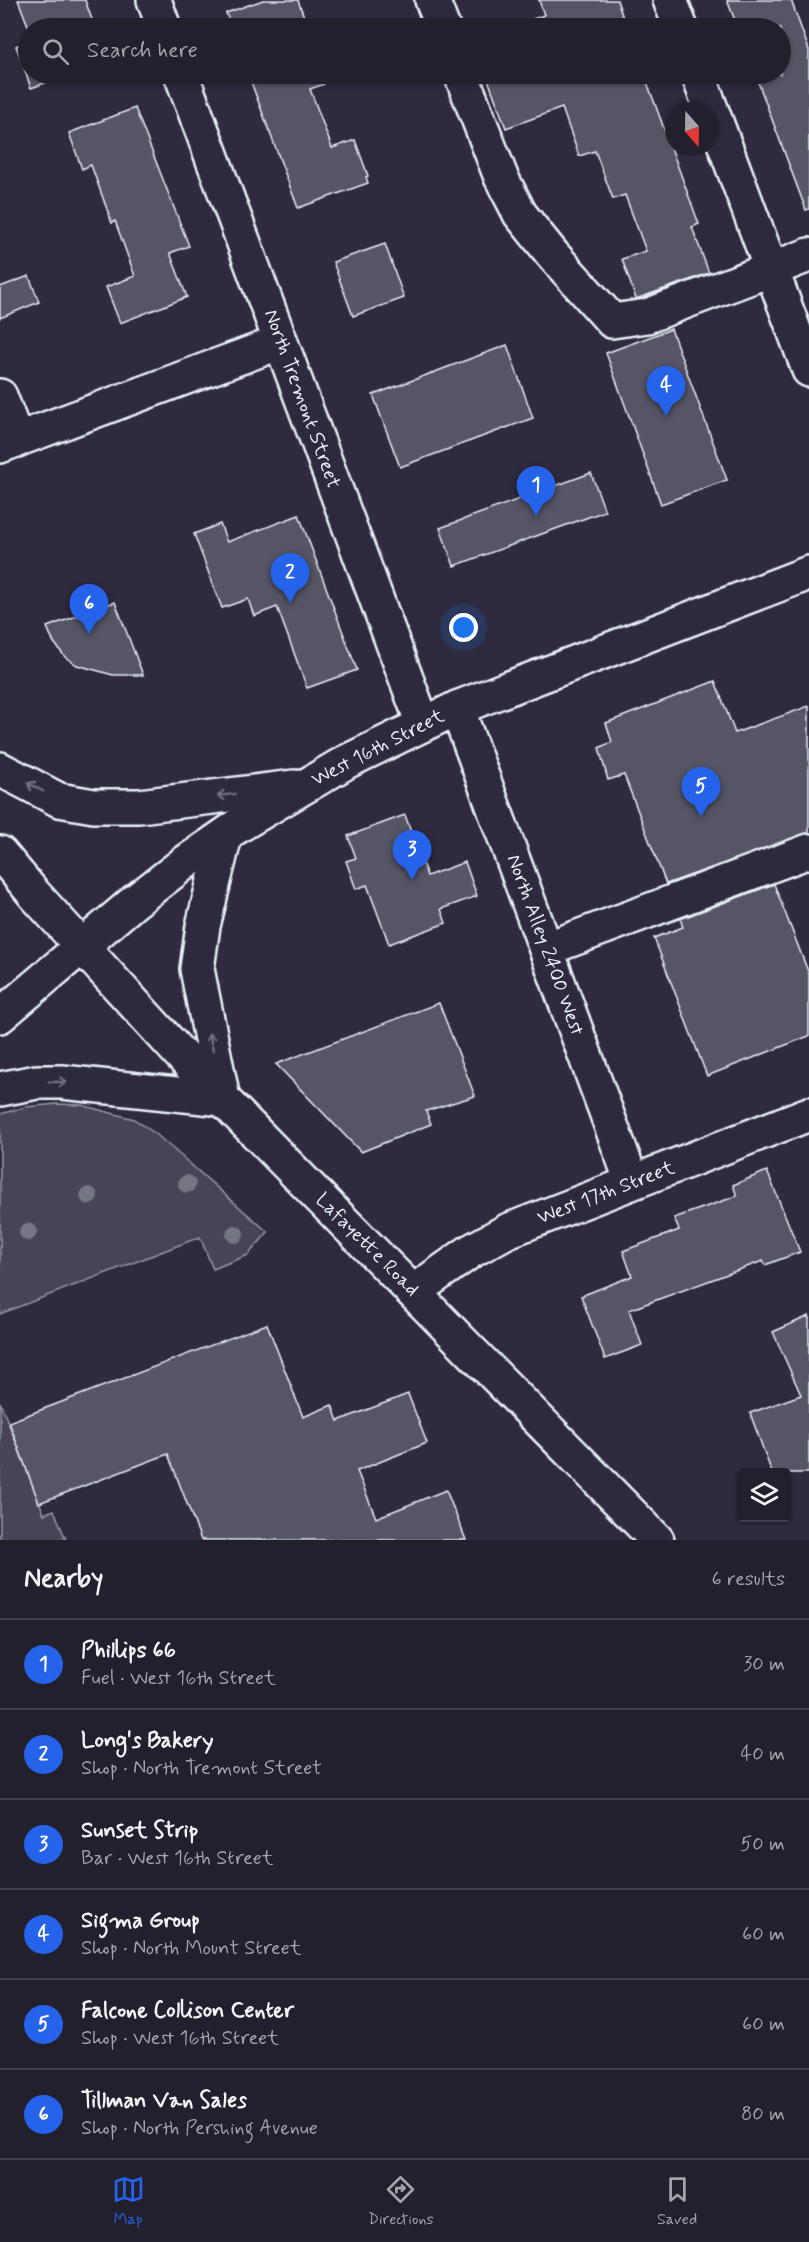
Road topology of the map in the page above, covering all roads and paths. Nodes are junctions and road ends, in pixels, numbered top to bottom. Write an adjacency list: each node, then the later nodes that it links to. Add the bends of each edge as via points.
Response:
1 (154, 0): 4 (main road)
2 (432, 0): 5 (main road)
3 (670, 0): 6 (main road)
4 (160, 18)
5 (439, 18)
6 (677, 18)
7 (185, 84): 12 (main road, North Tremont Street)
8 (465, 84): 11 (main road, via 501,177 520,214 612,321 647,316)
9 (702, 84): 11 (main road)
10 (809, 255): 11 (main road)
11 (771, 270): 13 (main road)
12 (281, 342): 15 (main road); 18 (main road, North Tremont Street)
13 (809, 370)
14 (0, 396): 15 (main road)
15 (8, 443)
16 (809, 573): 17 (main road, West 16th Street)
17 (457, 708): 18 (main road, West 16th Street); 25 (main road, North Alley 2400 West)
18 (423, 724): 20 (main road, West 16th Street)
19 (0, 769): 20 (main road, one-way to 19, via 140,806 94,806 59,800)
20 (305, 786): 21 (main road, West 16th Street)
21 (225, 836): 24 (main road, West 16th Street, via 150,889); 28 (main road, one-way to 21, via 197,969)
22 (809, 850): 25 (main road)
23 (0, 854): 24 (main road, Lafayette Road)
24 (83, 945): 26 (main road, West 16th Street); 28 (main road, Lafayette Road)
25 (546, 949): 30 (main road, North Alley 2400 West)
26 (0, 1016)
27 (0, 1089): 28 (main road, one-way to 28, via 62,1082)
28 (223, 1099): 31 (main road, Lafayette Road)
29 (809, 1114): 30 (main road, West 17th Street)
30 (633, 1182): 31 (main road, West 17th Street, via 488,1240)
31 (413, 1292): 32 (main road, Lafayette Road)
32 (657, 1540)

